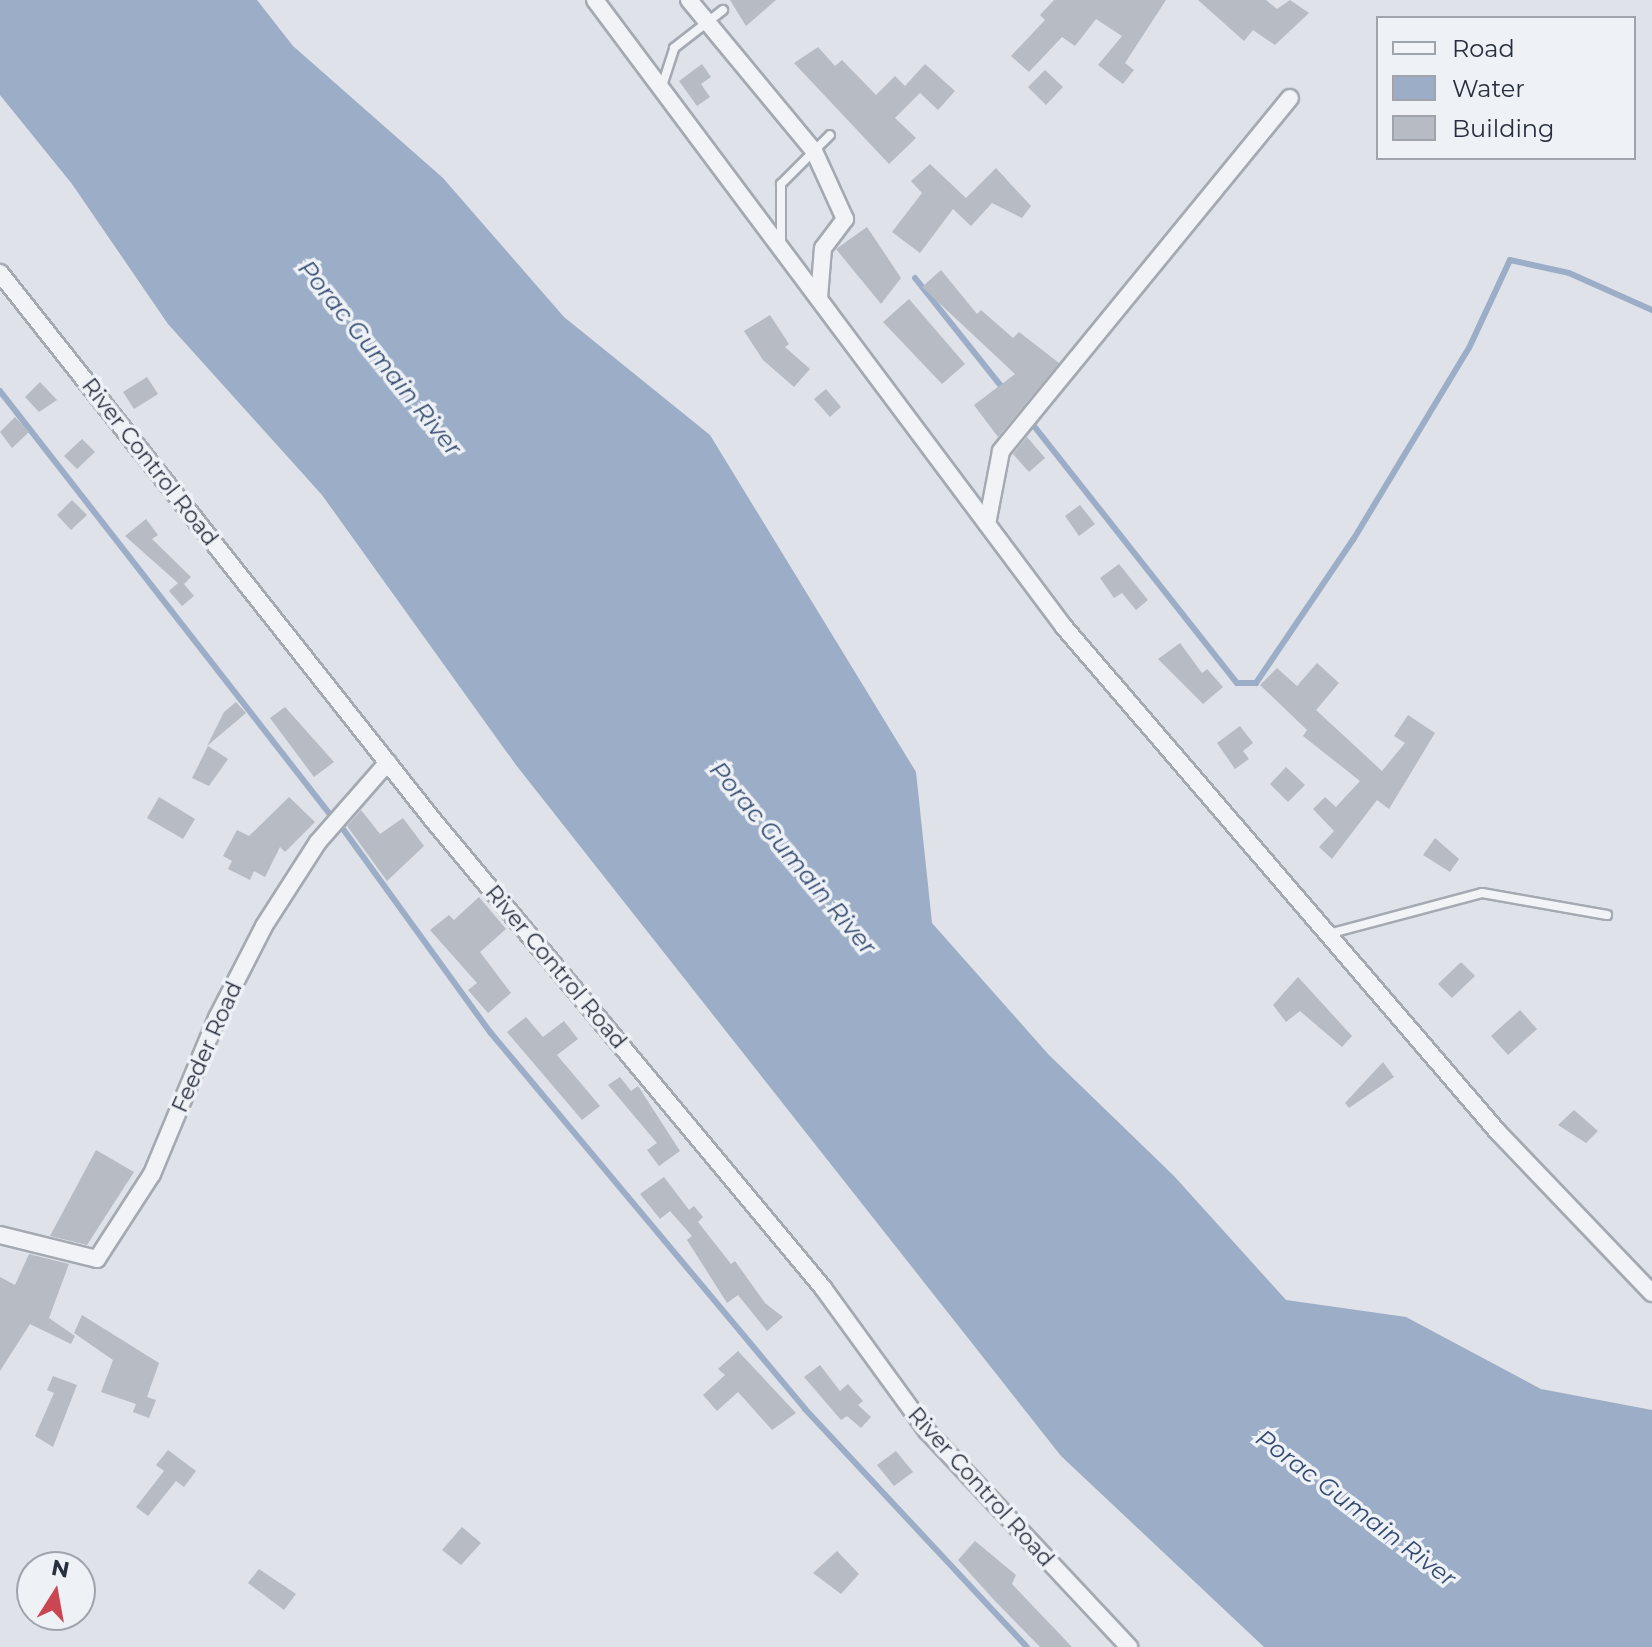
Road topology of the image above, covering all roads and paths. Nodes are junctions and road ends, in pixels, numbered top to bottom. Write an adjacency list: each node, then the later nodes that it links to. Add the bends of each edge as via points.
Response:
1 (595, 0): 5 (street)
2 (689, 0): 4 (street)
3 (723, 10): 4 (lane)
4 (706, 24): 5 (lane, via 674,48); 8 (street)
5 (662, 86): 9 (street)
6 (1290, 98): 12 (street, via 1037,414 1001,451)
7 (830, 135): 8 (lane)
8 (814, 151): 9 (lane, via 781,184); 11 (street, via 845,219 823,248)
9 (781, 242): 11 (street)
10 (0, 273): 13 (street, River Control Road)
11 (819, 298): 12 (street)
12 (987, 524): 15 (street, via 1064,627)
13 (388, 762): 16 (street, Feeder Road, via 318,842 264,926 217,1018 152,1174 97,1259); 18 (street, River Control Road, via 823,1288 927,1431)
14 (1607, 915): 15 (lane, via 1482,893)
15 (1324, 935): 17 (street, via 1497,1131)
16 (0, 1235)
17 (1652, 1293)
18 (1129, 1647)

